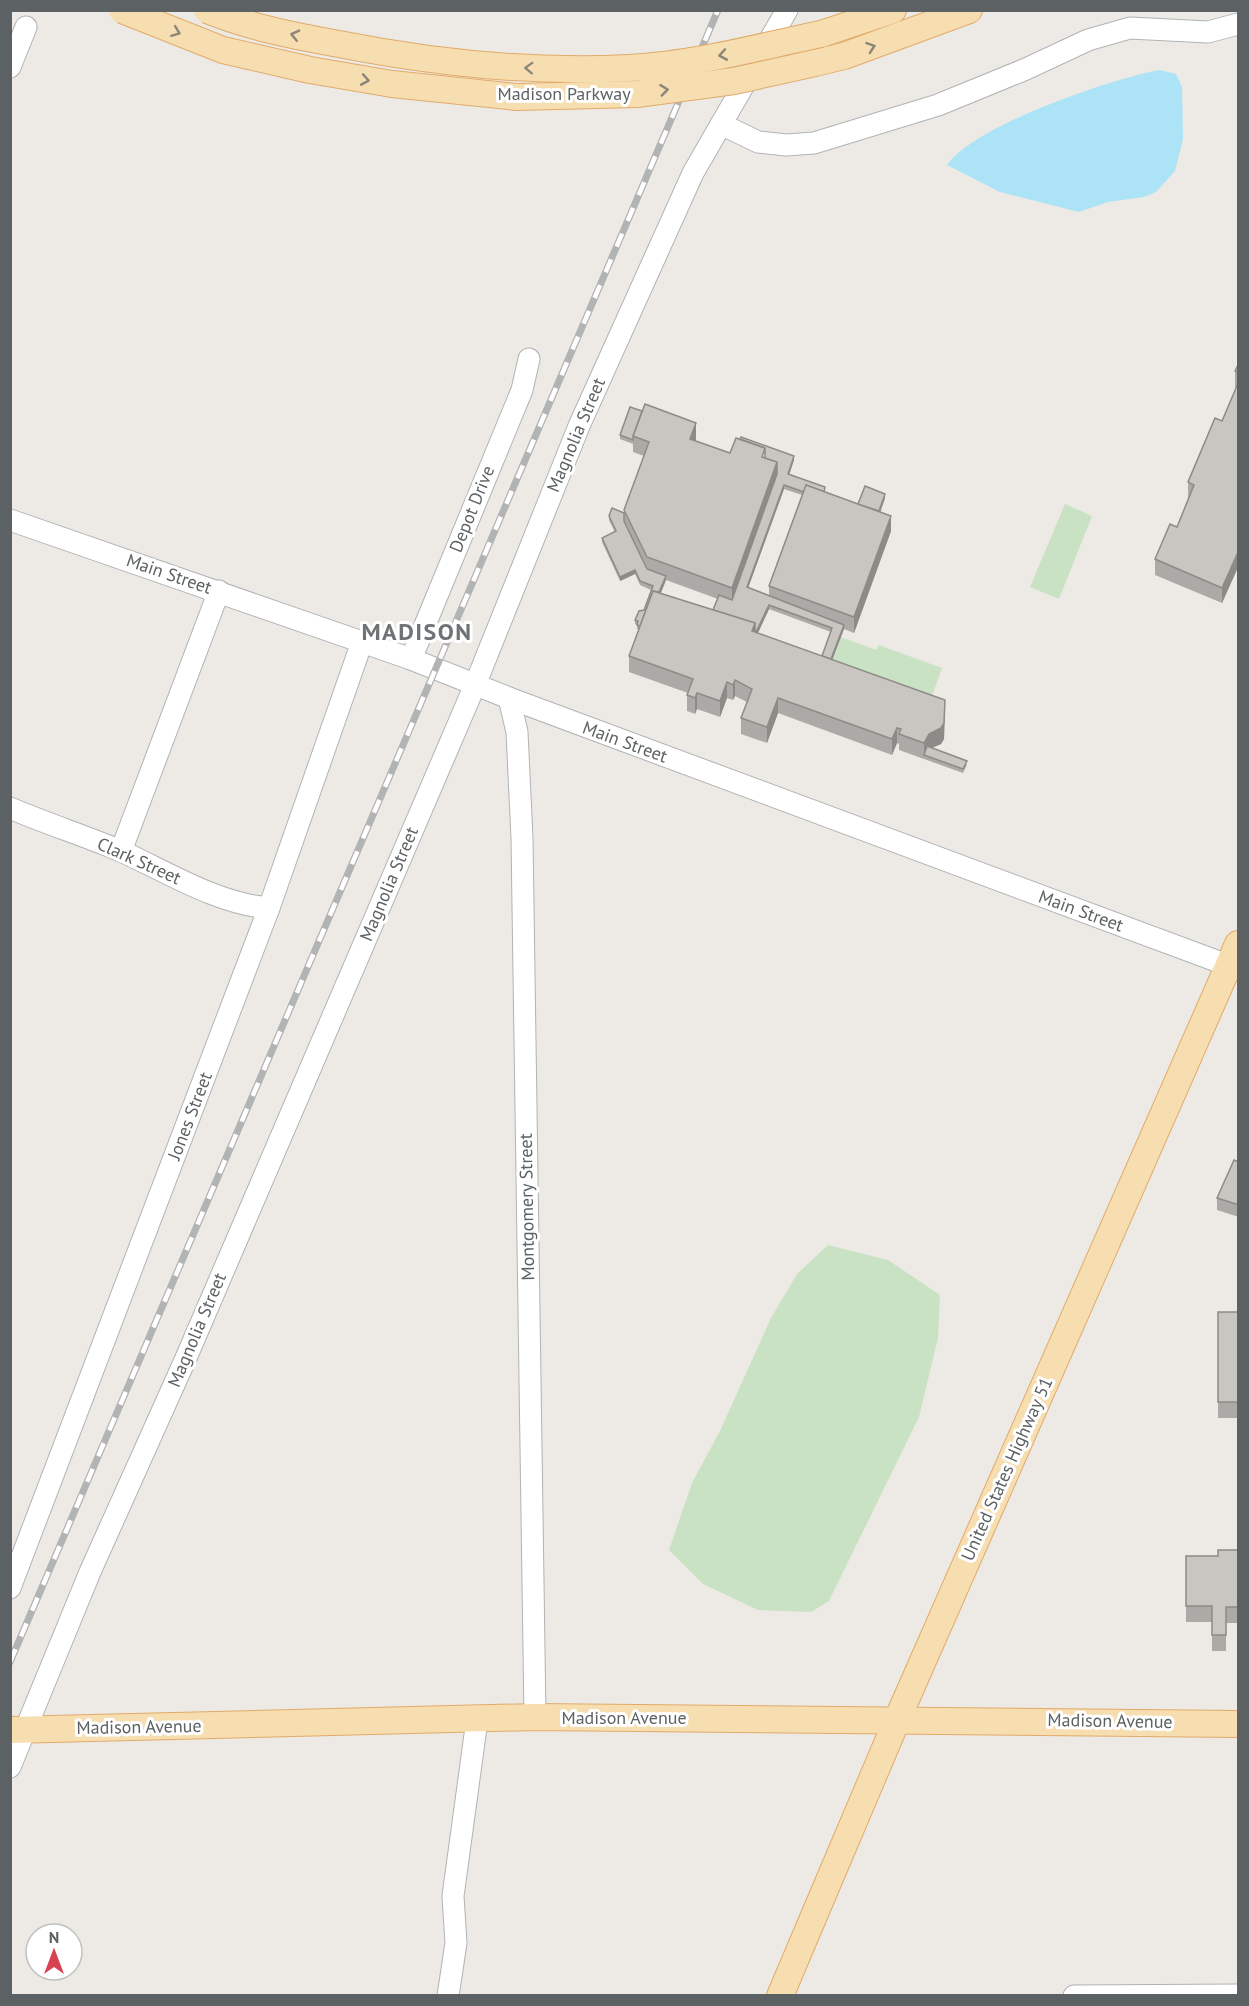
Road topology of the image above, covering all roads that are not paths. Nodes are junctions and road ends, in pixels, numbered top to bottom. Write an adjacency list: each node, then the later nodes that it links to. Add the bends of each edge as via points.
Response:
1 (122, 10): 5 (main road, Madison Parkway, one-way to 5, bridge, via 223,50 310,70 517,98 637,94 734,81 844,56)
2 (207, 10): 4 (main road, Madison Parkway, one-way to 2, bridge, via 821,34 631,68 490,67 396,55 234,21)
3 (787, 10): 9 (street, Magnolia Street)
4 (893, 10)
5 (969, 10)
6 (1239, 24): 9 (street, via 1208,32 1130,28 1088,40 938,105 814,142 758,142)
7 (26, 27): 8 (street)
8 (10, 67)
9 (721, 124): 15 (street, Magnolia Street, via 693,172 579,426)
10 (530, 359): 14 (street, Depot Drive, via 522,390)
11 (10, 520): 12 (street, Main Street)
12 (219, 591): 13 (street, Main Street); 18 (street)
13 (362, 642): 14 (street, Main Street); 19 (street, Jones Street)
14 (411, 659): 15 (street, Main Street)
15 (474, 685): 16 (street, Main Street); 26 (street, Magnolia Street, via 186,1358)
16 (509, 698): 20 (street, Main Street); 22 (street, Montgomery Street, via 517,732 522,838)
17 (10, 808): 18 (street, Clark Street)
18 (121, 852): 19 (street, Clark Street, via 248,907)
19 (269, 908): 21 (street, Jones Street)
20 (1235, 959): 23 (main road, United States Highway 51)
21 (10, 1588)
22 (534, 1717): 23 (main road, Madison Avenue); 24 (main road, Madison Avenue)
23 (897, 1719): 25 (main road, Madison Avenue); 29 (main road, United States Highway 51)
24 (477, 1720): 26 (main road, Madison Avenue); 28 (street, via 453,1896 456,1943)
25 (1239, 1724)
26 (18, 1730): 27 (street, Magnolia Street)
27 (10, 1767)
28 (448, 1995)
29 (780, 1995)
30 (1074, 1995): 31 (street)
31 (1239, 1995)

